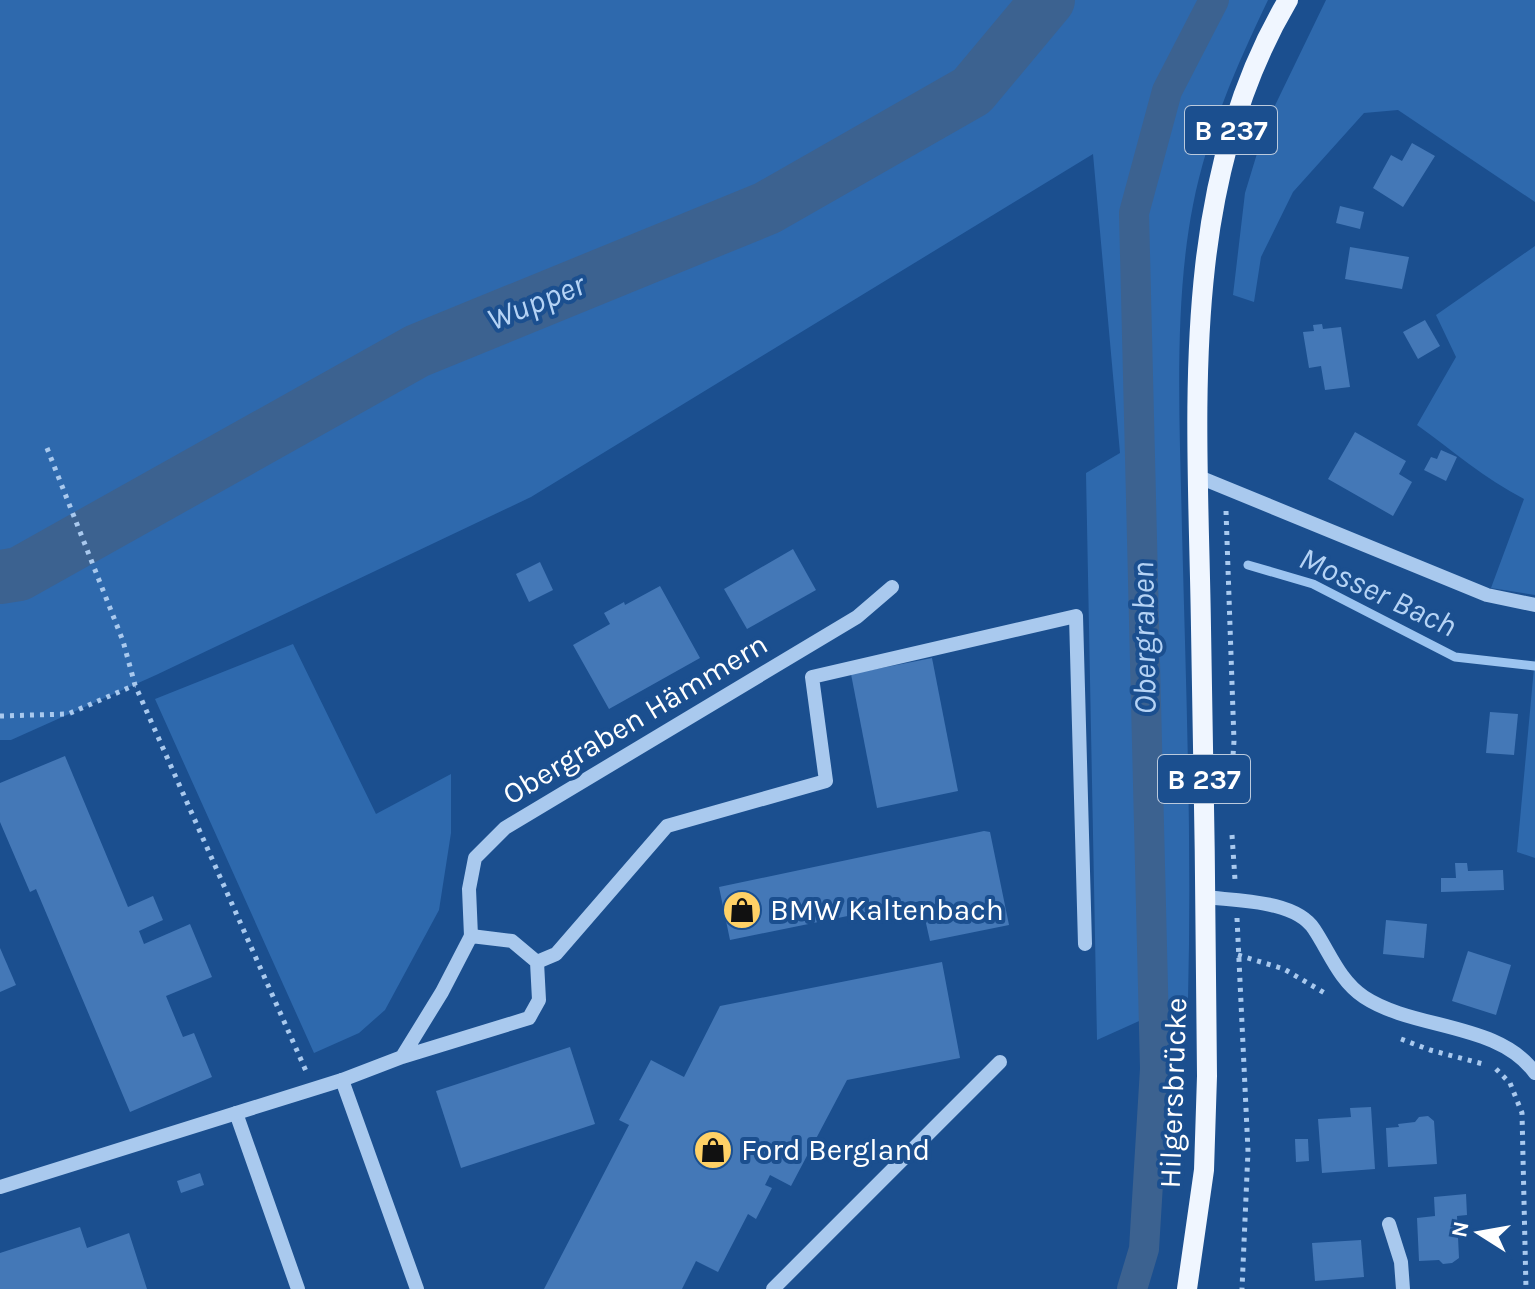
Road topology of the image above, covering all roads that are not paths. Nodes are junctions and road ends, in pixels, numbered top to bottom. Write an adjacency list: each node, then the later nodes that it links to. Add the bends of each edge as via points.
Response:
1 (1288, 0): 2 (main road, Hilgersbrücke / B 237, via 1232,125 1212,211 1203,268)
2 (1199, 477): 4 (street, via 1487,595); 5 (main road, Hilgersbrücke / B 237)
3 (892, 587): 6 (street, Obergraben Hämmern, via 857,617 505,828 475,858 469,889)
4 (1535, 605)
5 (1205, 897): 11 (street, via 1282,907 1312,925 1342,978 1365,998 1505,1048); 19 (main road, Hilgersbrücke / B 237, via 1204,1170)
6 (471, 936): 8 (street, via 512,941); 9 (street, Obergraben Hämmern)
7 (1085, 944): 8 (street, via 1076,616 812,677 826,781 667,826 556,954)
8 (537, 962): 9 (street, via 539,1000 529,1018)
9 (402, 1057): 12 (street)
10 (1000, 1062): 18 (street)
11 (1535, 1071)
12 (342, 1080): 13 (street); 17 (street)
13 (236, 1113): 14 (street); 16 (street)
14 (0, 1187)
15 (1389, 1224): 20 (street)
16 (298, 1289)
17 (417, 1289)
18 (773, 1289)
19 (1187, 1289)
20 (1403, 1289)

